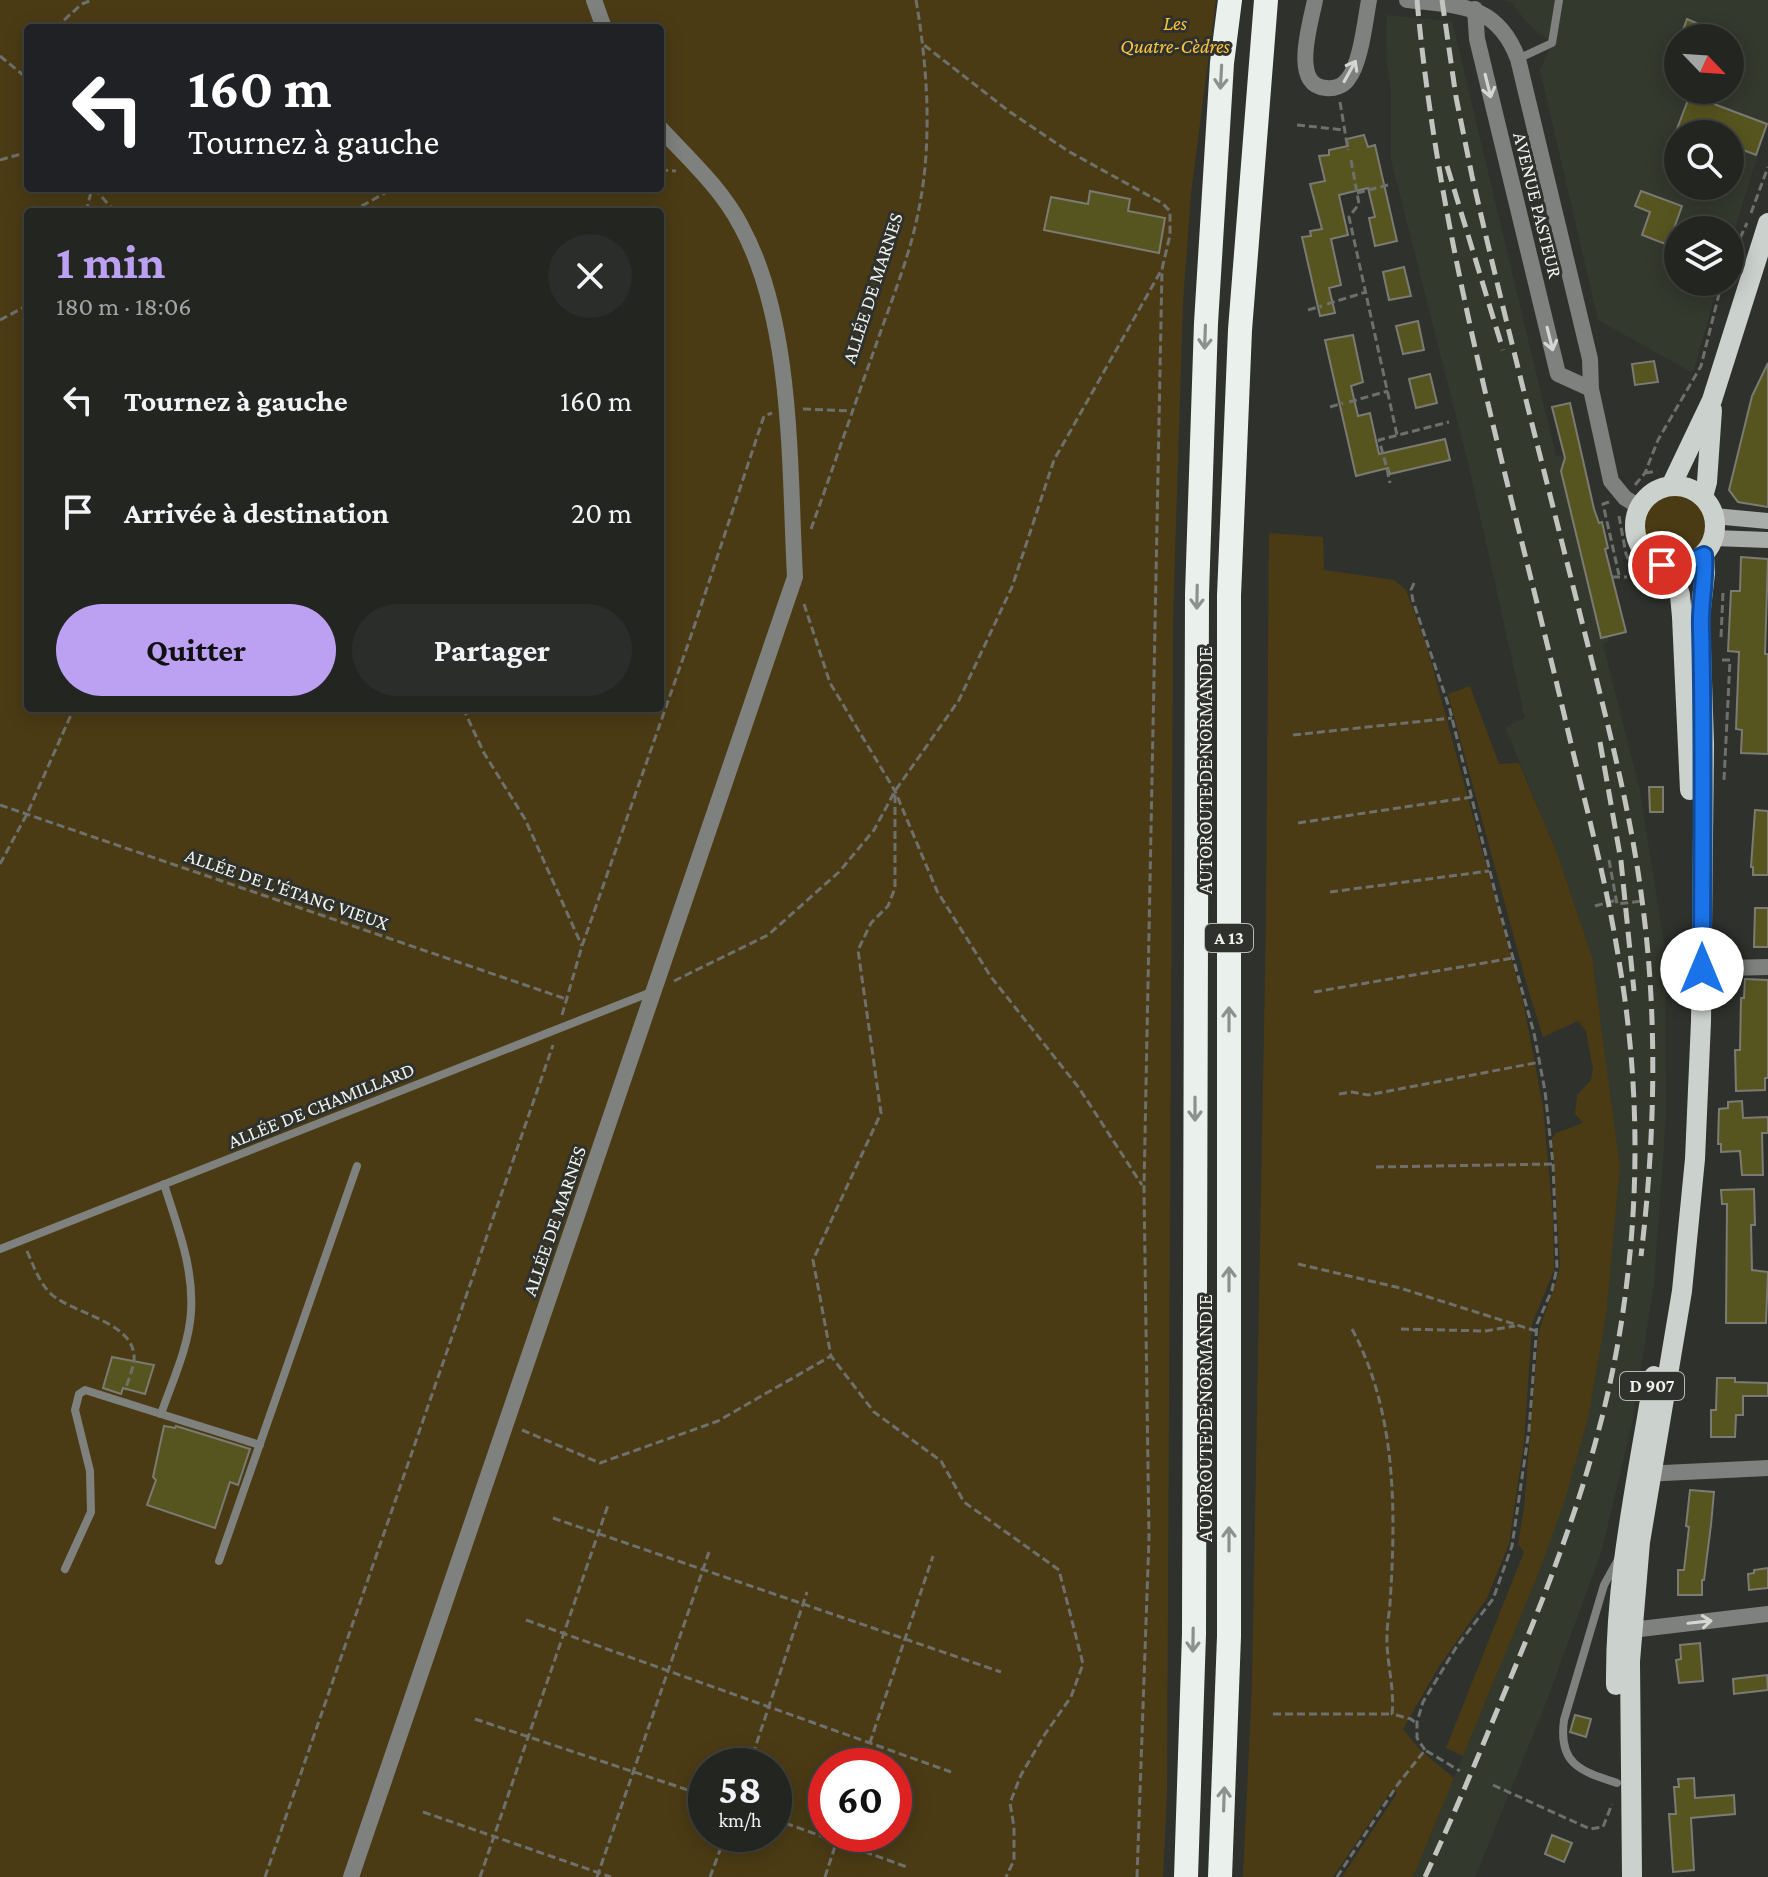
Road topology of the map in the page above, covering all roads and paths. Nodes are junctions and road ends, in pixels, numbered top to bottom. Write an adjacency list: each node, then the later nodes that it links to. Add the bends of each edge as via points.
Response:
1 (92, 0): 11 (path)
2 (594, 0): 12 (street)
3 (916, 0): 15 (path, ALLÉE DE MARNES)
4 (1230, 0): 168 (highway, AUTOROUTE DE NORMANDIE / A 13, one-way to 168, via 1207,308 1197,594 1194,1634)
5 (1266, 0): 169 (highway, AUTOROUTE DE NORMANDIE / A 13, one-way to 5, via 1229,1636 1229,596 1240,330)
6 (1315, 0): 19 (street, via 1304,65 1317,87)
7 (1369, 0): 19 (street, one-way to 7, via 1356,62)
8 (1407, 0): 10 (street, AVENUE PASTEUR)
9 (1559, 0): 17 (lane, via 1552,43)
10 (1475, 9): 13 (street, AVENUE PASTEUR); 14 (street, AVENUE PASTEUR)
11 (60, 24)
12 (603, 24)
13 (1499, 25): 14 (lane, via 1484,23); 17 (street, AVENUE PASTEUR)
14 (1476, 31): 44 (street, AVENUE PASTEUR, one-way to 44, via 1558,374)
15 (924, 45): 36 (path, via 1068,151 1162,203 1170,211); 52 (path, ALLÉE DE MARNES, via 926,160 917,218)
16 (0, 56): 18 (path)
17 (1518, 59): 43 (street, AVENUE PASTEUR)
18 (24, 76)
19 (1338, 87): 21 (path)
20 (1297, 125): 21 (path)
21 (1344, 130): 23 (path)
22 (664, 133): 51 (street, ALLÉE DE MARNES, via 725,203 756,258 768,291)
23 (1348, 150)
24 (24, 153): 25 (path)
25 (0, 160)
26 (1351, 160): 31 (path)
27 (1768, 167): 35 (path)
28 (1392, 184): 31 (path)
29 (97, 192): 32 (path)
30 (387, 192): 33 (path)
31 (1357, 193): 38 (path, via 1359,204 1349,217)
32 (111, 208)
33 (358, 208)
34 (1768, 223): 37 (main road)
35 (1744, 226)
36 (1162, 269): 78 (path, via 1054,460 1012,587 959,700); 104 (path)
37 (1760, 269): 47 (main road)
38 (1366, 292): 41 (path); 46 (path)
39 (1718, 296): 59 (path, via 1701,366 1658,440)
40 (24, 307): 42 (path)
41 (1308, 310)
42 (0, 320)
43 (1590, 359): 44 (lane); 45 (street, AVENUE PASTEUR)
44 (1574, 381): 45 (street, AVENUE PASTEUR)
45 (1591, 389): 59 (street, AVENUE PASTEUR, via 1611,481 1625,498)
46 (1388, 391): 48 (path); 55 (path)
47 (1712, 400): 57 (main road); 58 (main road)
48 (1349, 402)
49 (1343, 403): 50 (path)
50 (1330, 407)
51 (785, 408): 52 (path); 70 (street, ALLÉE DE MARNES)
52 (852, 411): 64 (path, ALLÉE DE MARNES)
53 (764, 416): 90 (path)
54 (1449, 422): 55 (path)
55 (1397, 435): 56 (path, via 1379,440)
56 (1390, 483)
57 (1671, 486): 58 (main road); 59 (main road)
58 (1703, 497): 62 (main road)
59 (1636, 498): 67 (main road, via 1639,544 1654,561)
60 (1614, 501): 68 (path, via 1603,504)
61 (1619, 511): 69 (path, via 1626,554 1634,571)
62 (1714, 516): 63 (street); 66 (main road)
63 (1768, 521)
64 (809, 537)
65 (1768, 540): 66 (street)
66 (1709, 546): 67 (main road, via 1689,564); 93 (main road, D 907, via 1700,617 1704,744)
67 (1672, 567): 93 (main road, D 907, via 1680,595 1689,736)
68 (1619, 575): 71 (path); 72 (path)
69 (1643, 576)
70 (795, 577): 78 (path, via 830,683); 94 (street, ALLÉE DE MARNES)
71 (1612, 577)
72 (1627, 577)
73 (1414, 583): 76 (path, via 1413,601)
74 (72, 712): 81 (path)
75 (465, 712): 90 (path, via 525,819)
76 (1452, 718): 77 (path); 79 (path)
77 (1293, 735)
78 (895, 791): 94 (path, via 874,830 839,872 768,935); 104 (path, via 937,891 991,977 1079,1088); 112 (path, via 895,888 858,950 881,1113 813,1260)
79 (1472, 797): 82 (path); 85 (path)
80 (0, 805): 81 (path, ALLÉE DE L'ÉTANG VIEUX)
81 (27, 814): 84 (path); 96 (path, ALLÉE DE L'ÉTANG VIEUX)
82 (1298, 823)
83 (1609, 860): 87 (path)
84 (0, 864)
85 (1490, 870): 86 (path); 91 (path)
86 (1330, 892)
87 (1617, 900): 88 (path); 89 (path)
88 (1642, 901)
89 (1595, 906)
90 (582, 946): 96 (path)
91 (1513, 958): 95 (path); 98 (path)
92 (1768, 967): 93 (street)
93 (1696, 969): 118 (main road, D 907, via 1672,1265)
94 (654, 991): 97 (lane, ALLÉE DE CHAMILLARD); 115 (street, ALLÉE DE MARNES)
95 (1314, 992)
96 (566, 999): 97 (path)
97 (559, 1028): 103 (lane, ALLÉE DE CHAMILLARD); 160 (path)
98 (1540, 1062): 99 (path, via 1368,1095); 100 (path)
99 (1339, 1094)
100 (1553, 1164): 102 (path); 111 (path, via 1557,1268)
101 (357, 1166): 116 (lane)
102 (1376, 1167)
103 (164, 1184): 105 (lane, ALLÉE DE CHAMILLARD); 114 (lane, via 187,1257 191,1313)
104 (1144, 1188): 167 (path, via 1149,1538)
105 (22, 1241): 106 (lane, ALLÉE DE CHAMILLARD); 113 (path, via 53,1295 116,1328 131,1347 134,1359)
106 (0, 1249)
107 (1298, 1264): 108 (path, via 1400,1288)
108 (1519, 1325): 110 (path, via 1485,1331); 111 (path)
109 (1352, 1329): 139 (path, via 1374,1381 1388,1441)
110 (1401, 1329)
111 (1536, 1331): 141 (path, via 1522,1486 1509,1556 1493,1599 1423,1702)
112 (831, 1356): 115 (path, via 718,1421 600,1463); 166 (path, via 874,1412 941,1461 964,1502 1059,1570 1083,1664 1071,1697 1037,1747 1010,1803 1014,1860)
113 (122, 1402): 114 (lane); 126 (lane, via 85,1390 76,1401 90,1471 91,1512)
114 (161, 1414): 116 (lane)
115 (506, 1423): 161 (street, ALLÉE DE MARNES)
116 (260, 1445): 125 (lane)
117 (1768, 1468): 118 (street)
118 (1644, 1474): 122 (main road, D 907); 132 (main road, D 907, via 1640,1542)
119 (608, 1505): 121 (path)
120 (553, 1518): 121 (path)
121 (598, 1534): 127 (path); 133 (path)
122 (1624, 1551): 132 (main road, D 907); 152 (lane, via 1604,1585 1562,1739 1571,1761)
123 (709, 1552): 127 (path)
124 (933, 1556): 134 (path)
125 (219, 1561)
126 (65, 1569)
127 (703, 1570): 129 (path); 135 (path)
128 (807, 1592): 129 (path)
129 (803, 1604): 134 (path); 137 (path)
130 (1768, 1614): 132 (street, one-way to 130)
131 (526, 1620): 133 (path)
132 (1624, 1631): 152 (main road, D 907); 172 (main road, D 907, via 1630,1661)
133 (564, 1634): 135 (path); 142 (path)
134 (905, 1639): 136 (path); 143 (path)
135 (668, 1671): 137 (path); 148 (path)
136 (1001, 1672)
137 (769, 1707): 143 (path); 144 (path)
138 (1273, 1714): 139 (path)
139 (1392, 1714): 141 (path)
140 (475, 1719): 142 (path)
141 (1417, 1724): 146 (path, via 1417,1738)
142 (529, 1736): 148 (path); 154 (path)
143 (870, 1743): 145 (path); 149 (path)
144 (755, 1748)
145 (868, 1748)
146 (1425, 1750): 147 (path); 170 (path)
147 (1460, 1771)
148 (632, 1772): 151 (path); 159 (path)
149 (951, 1772)
150 (1493, 1785): 152 (path, via 1590,1829 1603,1827)
151 (688, 1790)
152 (1615, 1793): 171 (main road, D 907)
153 (423, 1812): 154 (path)
154 (494, 1837): 159 (path); 162 (path)
155 (719, 1852): 164 (path)
156 (833, 1852): 165 (path)
157 (868, 1852): 158 (path)
158 (907, 1867)
159 (597, 1875): 163 (path)
160 (265, 1877)
161 (351, 1877)
162 (480, 1877)
163 (611, 1877)
164 (710, 1877)
165 (825, 1877)
166 (1006, 1877)
167 (1137, 1877)
168 (1186, 1877)
169 (1220, 1877)
170 (1337, 1877)
171 (1619, 1877)
172 (1632, 1877)

